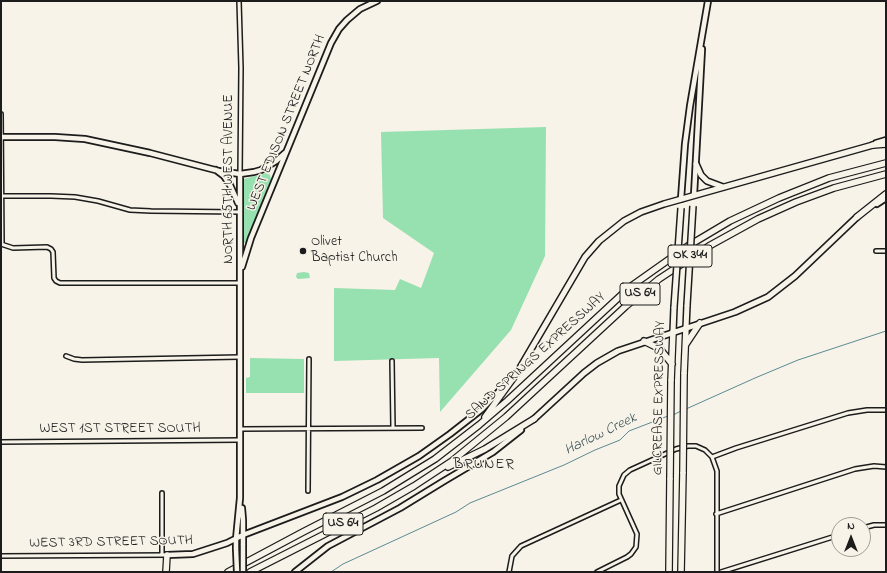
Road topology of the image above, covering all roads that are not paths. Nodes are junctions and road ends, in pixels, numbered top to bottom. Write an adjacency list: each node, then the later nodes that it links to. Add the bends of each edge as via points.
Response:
1 (239, 1): 14 (street, NORTH 65TH WEST AVENUE)
2 (376, 1): 10 (street, WEST EDISON STREET NORTH, via 356,12 335,35)
3 (708, 1): 4 (street, GILCREASE EXPRESSWAY)
4 (702, 35): 12 (street, GILCREASE EXPRESSWAY); 20 (street, GILCREASE EXPRESSWAY, via 685,144)
5 (1, 114): 6 (street)
6 (1, 137): 13 (street, via 85,139); 18 (street)
7 (886, 140): 9 (street)
8 (886, 144): 9 (highway)
9 (873, 145): 16 (main road)
10 (286, 152): 14 (street, via 261,170); 27 (street, WEST EDISON STREET NORTH)
11 (886, 163): 42 (highway, SAND SPRINGS EXPRESSWAY / US 64, via 829,178 779,198 730,221 688,246 625,292)
12 (696, 164): 16 (main road, via 708,181); 19 (street, GILCREASE EXPRESSWAY)
13 (214, 169): 14 (street); 22 (street, via 224,176 230,185 236,196)
14 (240, 174): 22 (street, NORTH 65TH WEST AVENUE)
15 (886, 174): 51 (highway, SAND SPRINGS EXPRESSWAY / US 64, via 834,188 796,202 730,234 692,257 626,306 492,430)
16 (724, 187): 19 (main road)
17 (886, 194): 23 (highway)
18 (1, 196): 22 (street, via 75,197 130,210); 24 (street)
19 (694, 196): 20 (main road); 30 (main road, GILCREASE EXPRESSWAY / OK 344, bridge)
20 (681, 198): 31 (main road, GILCREASE EXPRESSWAY / OK 344, bridge); 39 (main road, via 641,212 624,221 599,241 578,268)
21 (886, 198): 23 (street)
22 (239, 212): 27 (street, NORTH 65TH WEST AVENUE)
23 (857, 217): 29 (main road, via 780,289 746,308)
24 (1, 244): 28 (street, via 13,248 51,249 54,256 53,275 56,281 64,283)
25 (876, 251): 26 (street)
26 (886, 251)
27 (240, 270): 28 (street, NORTH 65TH WEST AVENUE)
28 (240, 283): 35 (street, NORTH 65TH WEST AVENUE)
29 (700, 323): 30 (main road); 33 (highway)
30 (686, 328): 31 (main road); 33 (highway, GILCREASE EXPRESSWAY / OK 344)
31 (673, 332): 32 (main road); 38 (highway, GILCREASE EXPRESSWAY / OK 344)
32 (644, 341): 38 (highway, via 660,349); 41 (main road, via 597,363)
33 (685, 346): 73 (highway, GILCREASE EXPRESSWAY / OK 344, bridge)
34 (66, 356): 35 (street, via 82,360)
35 (240, 357): 45 (street, NORTH 65TH WEST AVENUE)
36 (309, 359): 46 (street)
37 (392, 361): 43 (street)
38 (672, 364): 72 (highway, GILCREASE EXPRESSWAY / OK 344, bridge)
39 (516, 373): 42 (highway); 59 (street, WEST 3RD STREET SOUTH, via 482,409 450,434 395,470 342,497)
40 (886, 410): 49 (street, via 848,413)
41 (534, 419): 51 (highway, via 485,450); 69 (street, via 493,452 400,508 328,546)
42 (479, 425): 65 (highway, SAND SPRINGS EXPRESSWAY / US 64, via 435,459 399,482)
43 (393, 428): 44 (street); 46 (street)
44 (422, 428)
45 (240, 429): 46 (street); 47 (street, NORTH 65TH WEST AVENUE)
46 (308, 429): 52 (street)
47 (240, 440): 48 (street, WEST 1ST STREET SOUTH); 54 (street, NORTH 65TH WEST AVENUE)
48 (1, 442)
49 (712, 458): 55 (street, via 701,448 688,446 630,470 620,482); 56 (street, via 717,471)
50 (886, 467): 56 (street, via 855,469)
51 (432, 474): 68 (highway, SAND SPRINGS EXPRESSWAY / US 64, via 376,508)
52 (308, 491)
53 (162, 493): 62 (street)
54 (240, 498): 59 (street); 61 (street)
55 (621, 500): 70 (street, via 525,543 517,549 510,560); 71 (street, via 637,534 636,547 627,557)
56 (716, 514): 74 (street)
57 (886, 525): 58 (street)
58 (871, 526)
59 (243, 535): 61 (street, WEST 3RD STREET SOUTH); 67 (street, bridge)
60 (831, 538): 75 (street)
61 (236, 539): 62 (street, WEST 3RD STREET SOUTH, via 192,554); 66 (street, bridge)
62 (165, 555): 63 (street, WEST 3RD STREET SOUTH); 64 (highway)
63 (1, 556)
64 (166, 572)
65 (228, 572)
66 (236, 572)
67 (243, 572)
68 (250, 572)
69 (295, 572)
70 (509, 572)
71 (597, 572)
72 (669, 572)
73 (681, 572)
74 (717, 572)
75 (721, 572)

